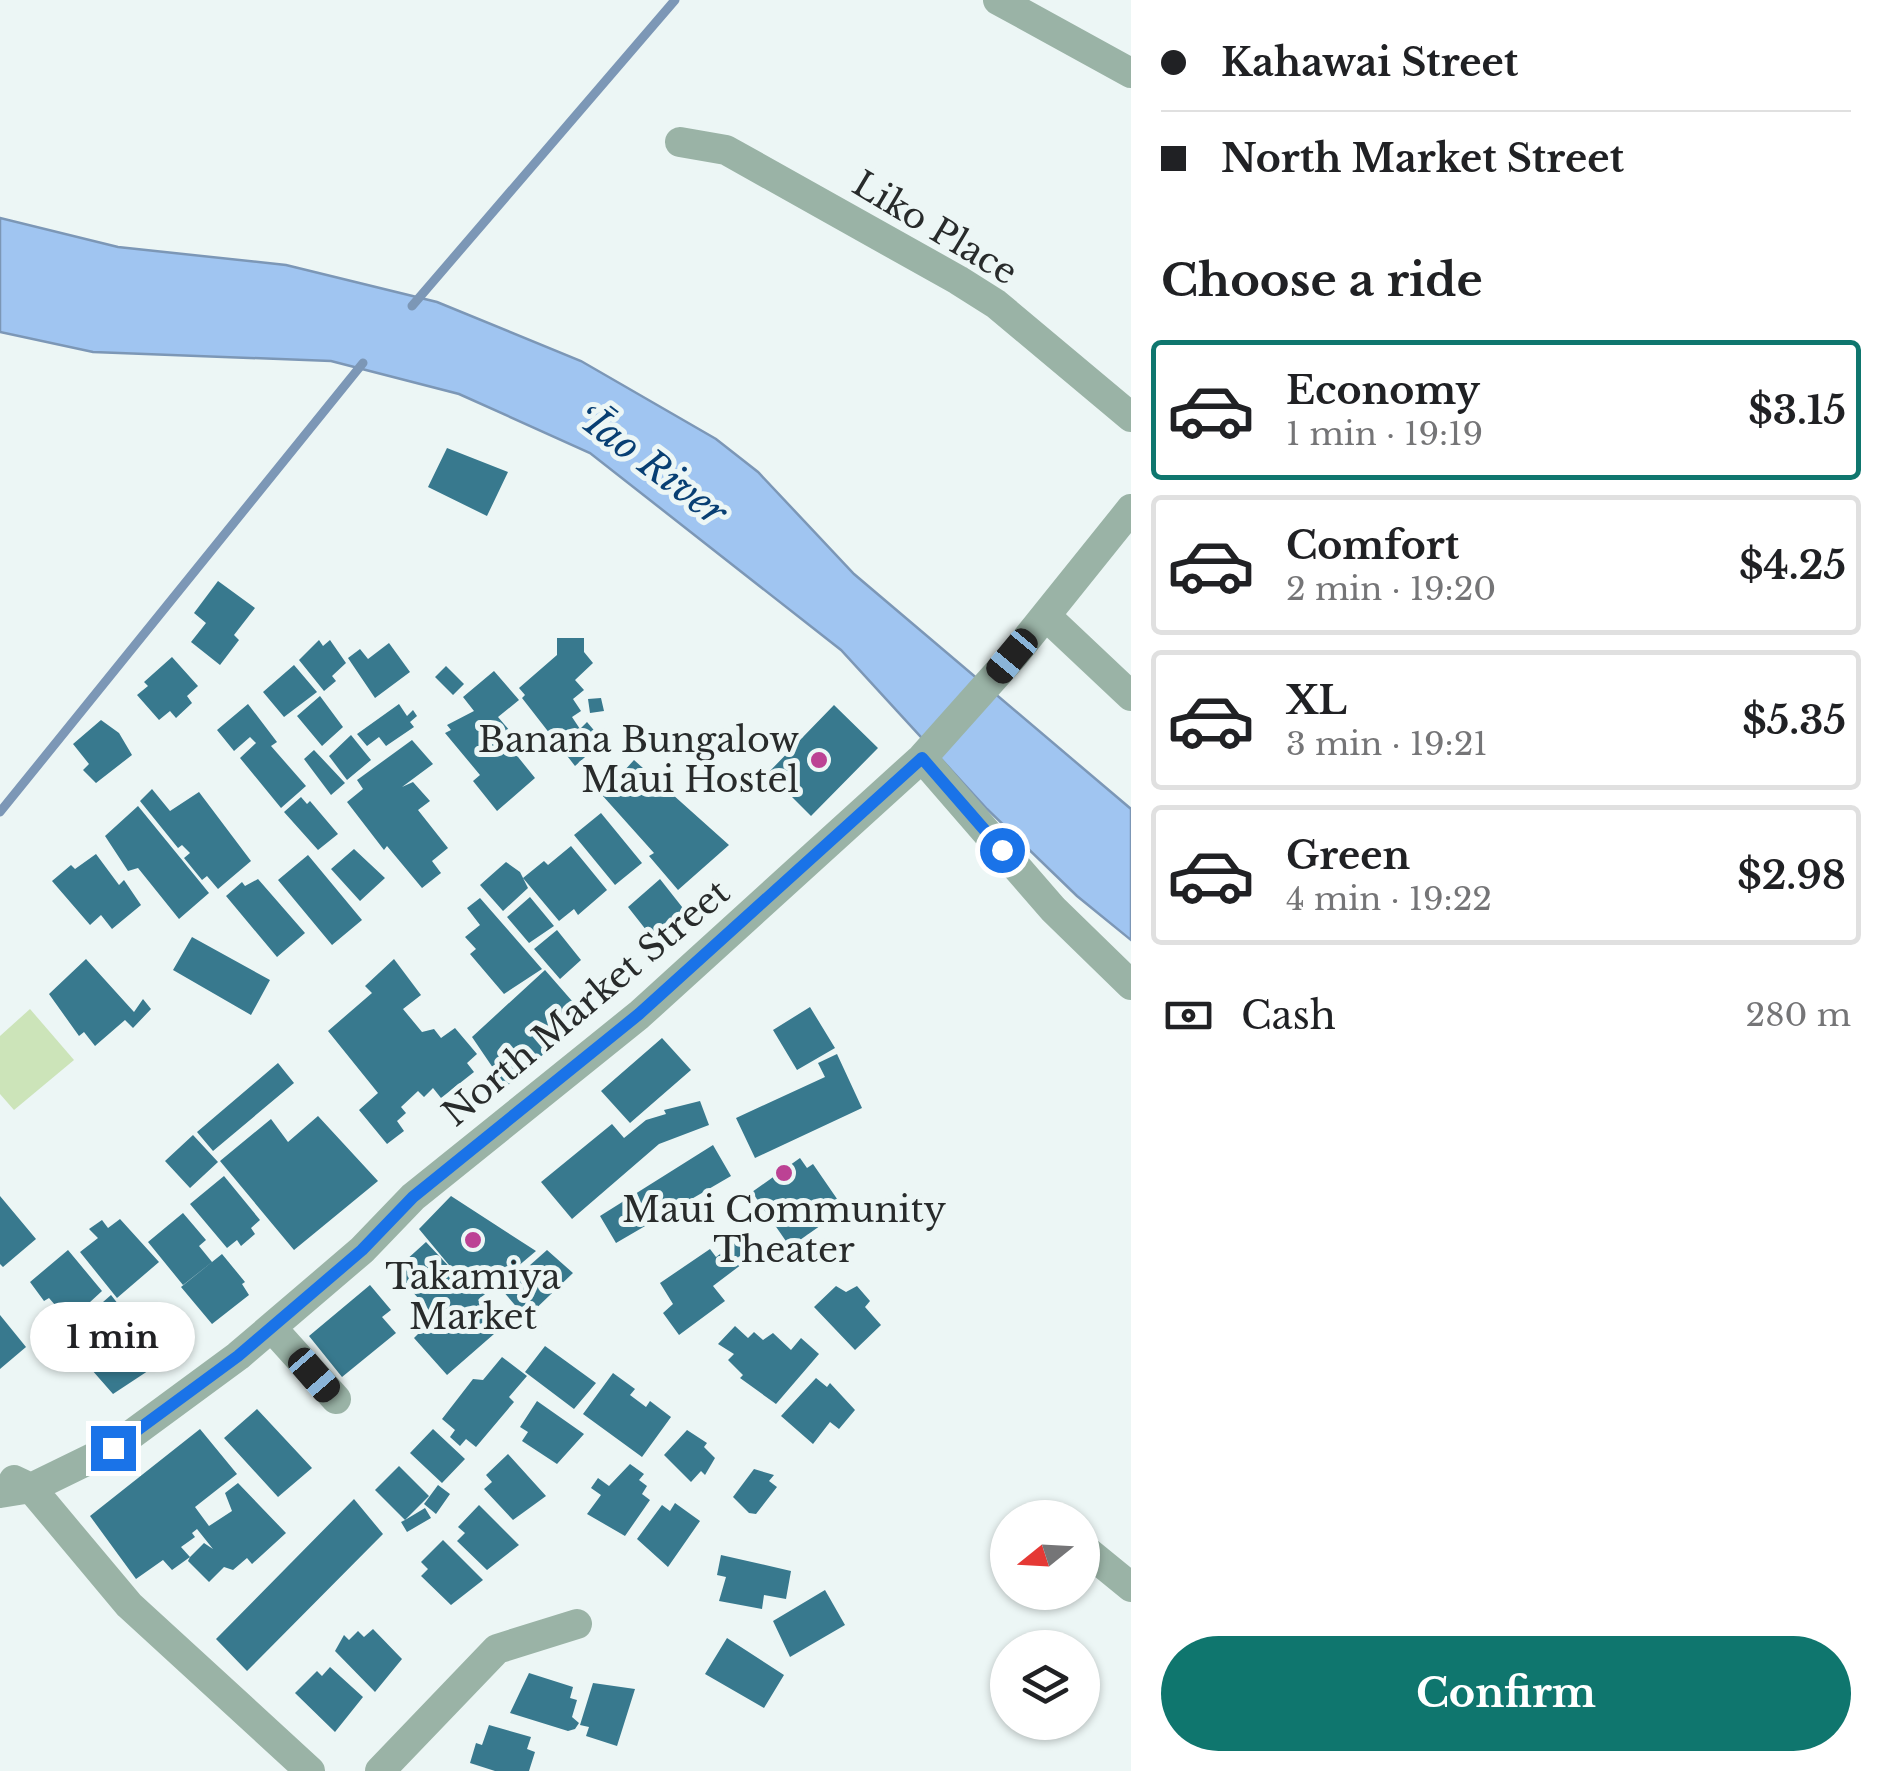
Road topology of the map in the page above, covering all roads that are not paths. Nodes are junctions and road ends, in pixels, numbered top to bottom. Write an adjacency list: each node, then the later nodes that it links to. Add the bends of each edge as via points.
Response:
1 (998, 0): 2 (street)
2 (1131, 73)
3 (680, 142): 4 (street, Liko Place, via 726,150 958,280)
4 (1131, 416)
5 (1131, 509): 6 (street, North Market Street)
6 (1046, 616): 7 (street); 8 (street, North Market Street)
7 (1131, 696)
8 (922, 758): 9 (street, via 1053,909); 10 (street, North Market Street, via 639,1014 413,1197)
9 (1131, 985)
10 (272, 1328): 11 (street); 13 (street, North Market Street, via 113,1448)
11 (336, 1399)
12 (0, 1475): 13 (street)
13 (32, 1488): 14 (street, North Market Street); 18 (street, via 129,1605)
14 (0, 1493)
15 (1100, 1561): 16 (street)
16 (1131, 1587)
17 (577, 1624): 19 (street, via 497,1649)
18 (310, 1771)
19 (380, 1771)

